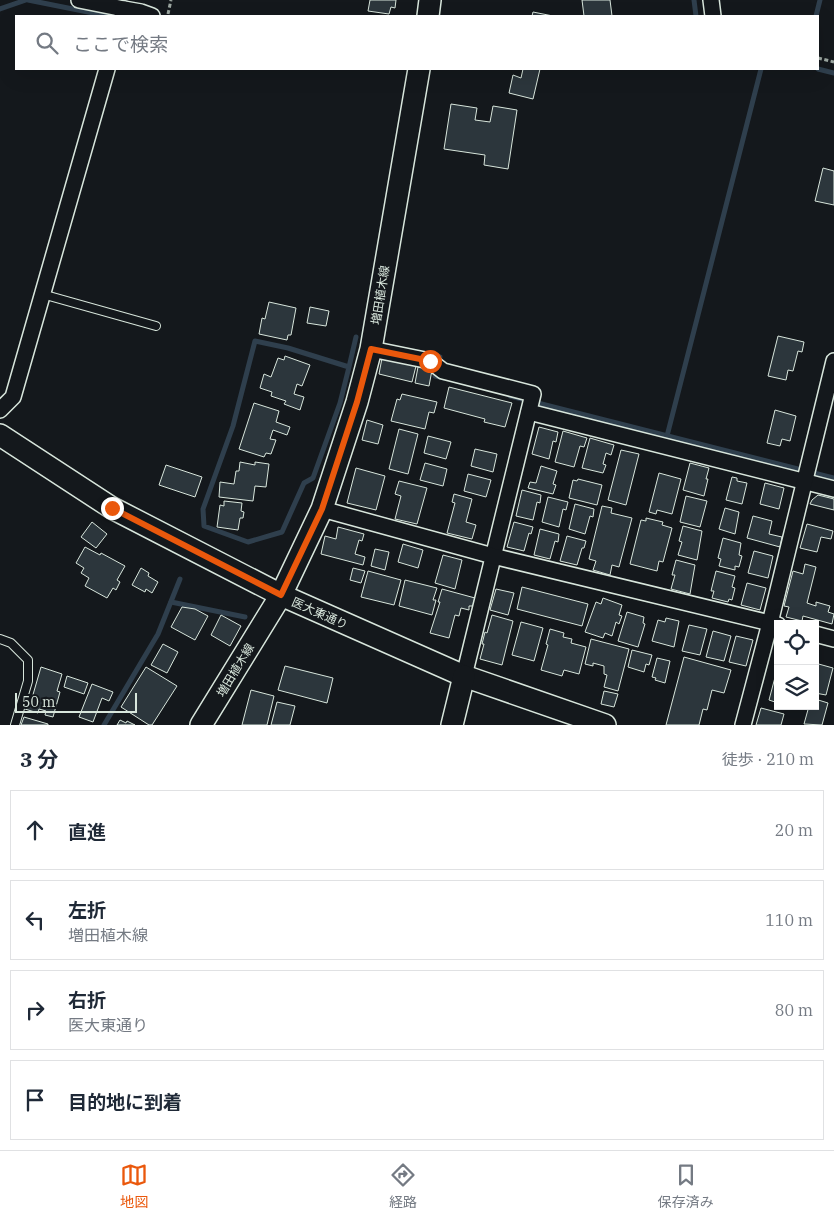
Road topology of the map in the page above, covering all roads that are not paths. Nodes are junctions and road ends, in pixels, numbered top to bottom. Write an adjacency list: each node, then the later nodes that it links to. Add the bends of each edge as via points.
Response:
1 (79, 0): 4 (street)
2 (430, 0): 6 (street)
3 (711, 0): 7 (street)
4 (123, 12): 5 (street)
5 (149, 15)
6 (428, 15)
7 (713, 15)
8 (107, 70): 10 (street)
9 (419, 70): 12 (street, 増田植木線)
10 (42, 294): 11 (lane); 15 (street, via 13,397)
11 (156, 326)
12 (371, 349): 14 (street, via 430,361 443,371); 19 (street, 増田植木線)
13 (834, 361): 17 (street)
14 (531, 405): 17 (street); 20 (street)
15 (0, 410)
16 (0, 435): 21 (street, 医大東通り, via 112,508)
17 (806, 475): 18 (street); 22 (street)
18 (834, 489)
19 (322, 509): 20 (street); 21 (street, 増田植木線)
20 (493, 556): 23 (street); 27 (street)
21 (281, 595): 27 (street, 医大東通り); 29 (street, 増田植木線)
22 (775, 620)
23 (774, 624): 32 (street)
24 (819, 635): 26 (street)
25 (0, 639): 28 (lane, via 11,644 28,660 28,681)
26 (834, 639)
27 (464, 676): 30 (street); 31 (street, 医大東通り)
28 (15, 725)
29 (202, 725)
30 (452, 725)
31 (605, 725)
32 (743, 725)

